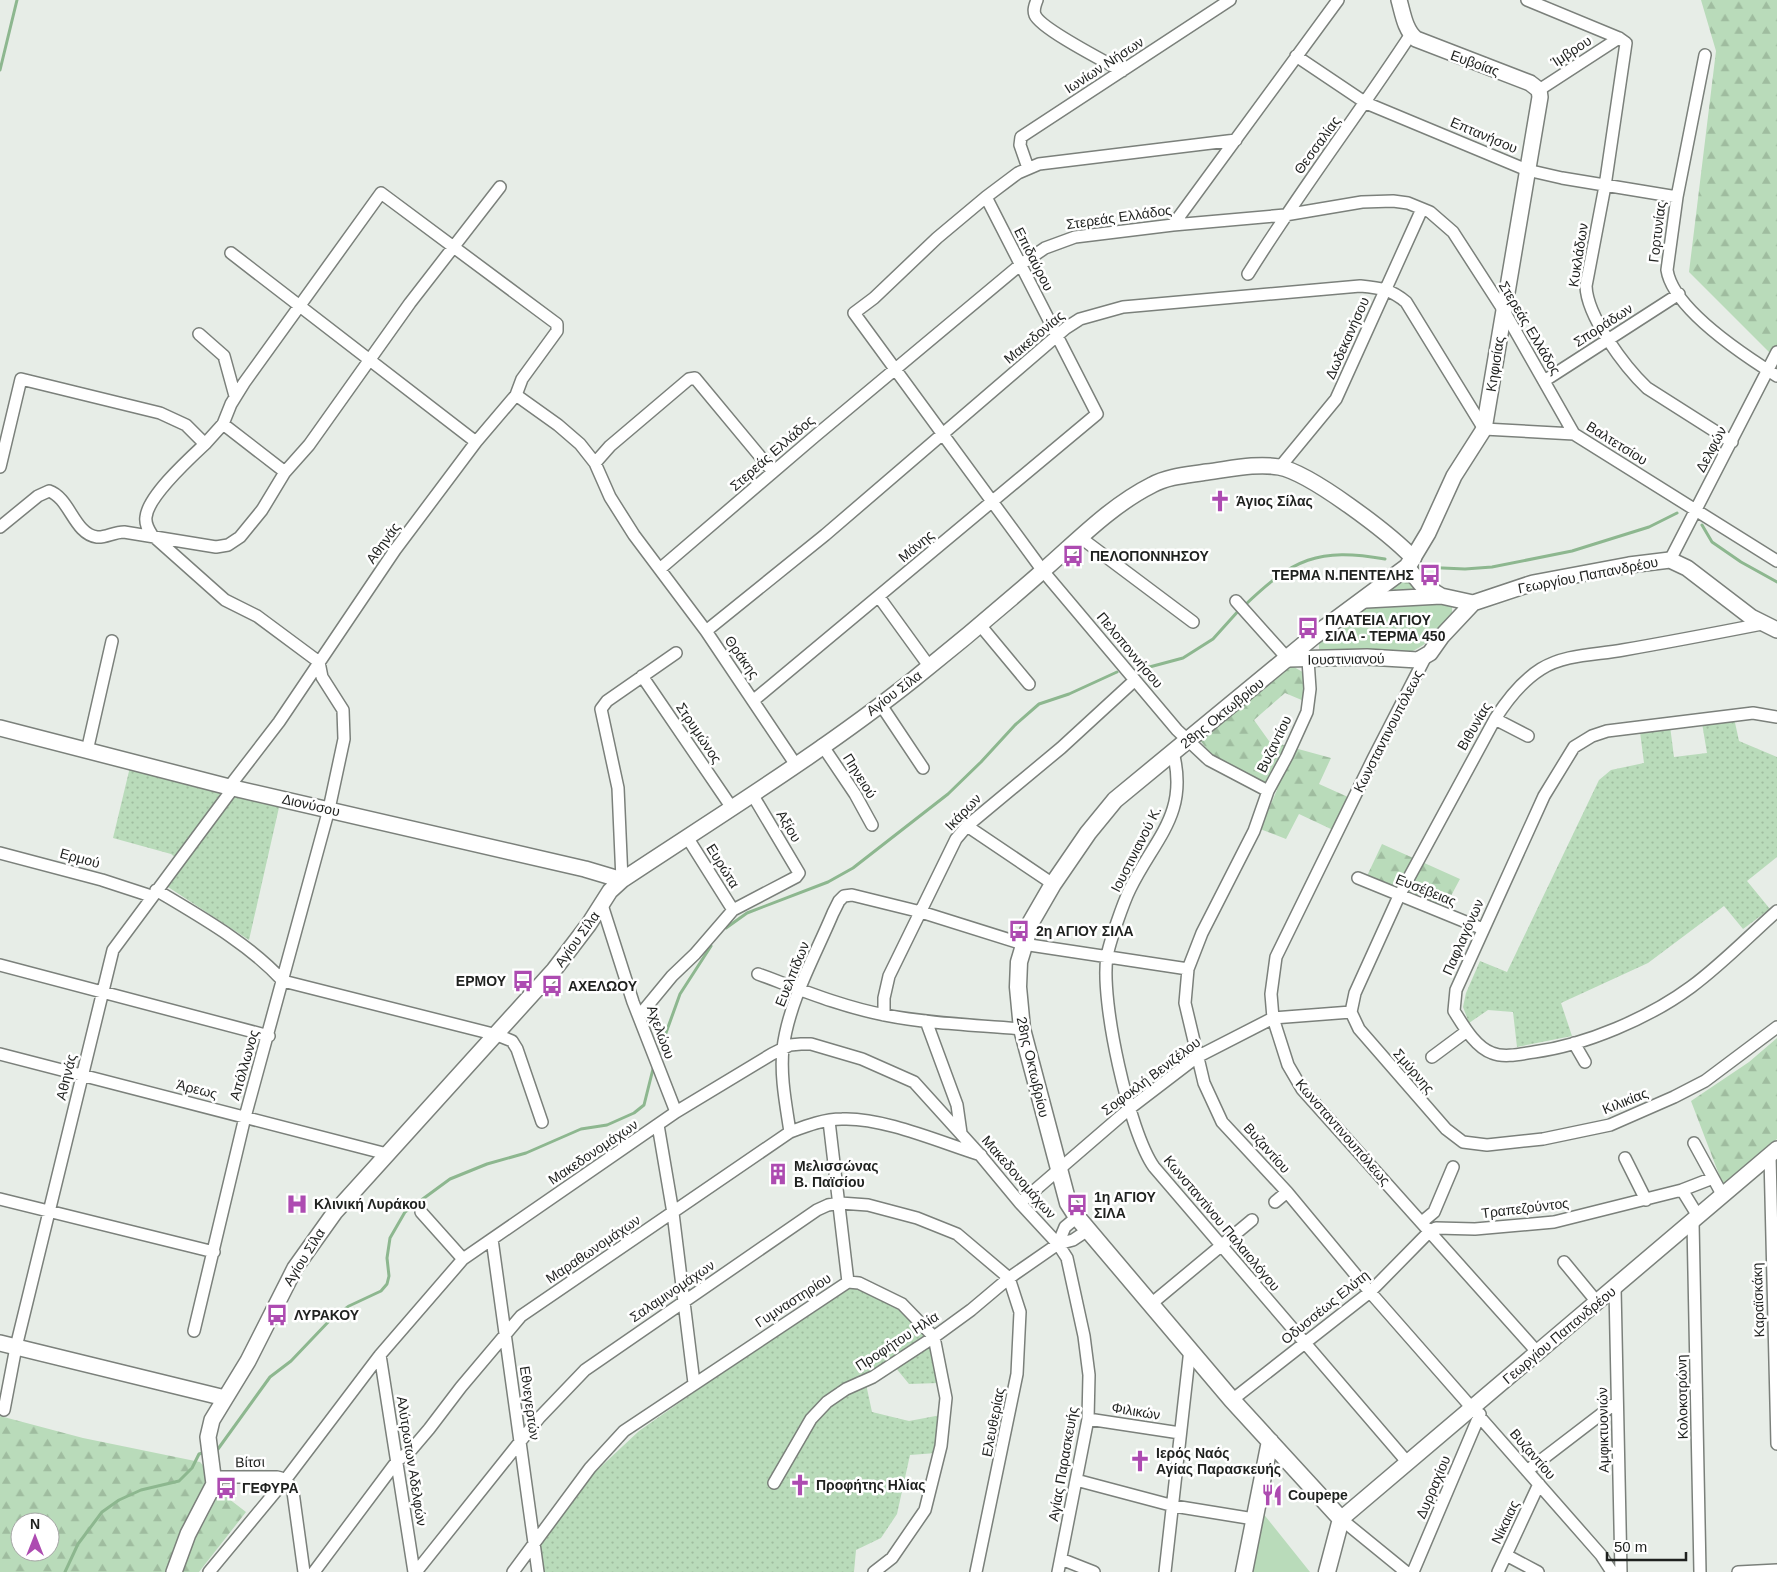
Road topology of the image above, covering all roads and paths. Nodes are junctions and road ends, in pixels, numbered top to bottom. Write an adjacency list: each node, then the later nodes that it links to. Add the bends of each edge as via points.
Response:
1 (1037, 0): 10 (street, via 1035,16 1047,27)
2 (1230, 0): 10 (street, Ιωνίων Νήσων)
3 (1338, 0): 9 (street)
4 (1399, 0): 6 (street)
5 (1527, 0): 7 (street)
6 (1411, 34): 11 (street, Ευβοίας, via 1425,44 1530,83); 12 (street, Θεσσαλίας)
7 (1621, 39): 11 (street, Ίμβρου); 16 (street, Κυκλάδων, via 1626,43)
8 (1704, 55): 18 (street, Γορτυνίας)
9 (1296, 56): 12 (street, Επτανήσου); 13 (street)
10 (1122, 71): 14 (street, Ιωνίων Νήσων, via 1021,137 1020,145)
11 (1539, 90): 15 (street, Κηφισίας)
12 (1366, 103): 15 (street, Επτανήσου); 21 (street, Θεσσαλίας)
13 (1236, 140): 14 (street); 22 (street)
14 (1028, 168): 19 (street)
15 (1527, 170): 16 (street, Επτανήσου); 30 (street, Κηφισίας)
16 (1605, 186): 18 (street, Επτανήσου); 33 (street, Κυκλάδων, via 1586,286 1587,297)
17 (500, 187): 23 (street)
18 (1677, 197): 28 (street, Γορτυνίας, via 1667,270)
19 (986, 198): 25 (street, Επιδαύρου); 36 (street, Πελοποννήσου, via 854,313)
20 (1422, 209): 21 (street, Στερεάς Ελλάδος, via 1408,203 1379,201); 27 (street, Δωδεκανήσου); 30 (street, Στερεάς Ελλάδος, via 1453,232)
21 (1285, 215): 22 (street, Στερεάς Ελλάδος); 26 (street, Θεσσαλίας)
22 (1173, 225): 25 (street, Στερεάς Ελλάδος, via 1061,240)
23 (454, 247): 29 (street, via 381,193); 35 (street); 39 (street, Αθηνάς, via 557,324 557,331 522,379)
24 (231, 253): 29 (street)
25 (1020, 265): 32 (street, Επιδαύρου); 36 (street, Στερεάς Ελλάδος)
26 (1248, 274)
27 (1386, 288): 32 (street, Μακεδονίας, via 1360,286 1123,307 1080,319); 43 (street, via 1406,302); 51 (street, Δωδεκανήσου, via 1336,399)
28 (1679, 294): 33 (street, Σποράδων); 37 (street, Γορτυνίας, via 1706,325)
29 (300, 305): 35 (street); 40 (street)
30 (1504, 311): 38 (street, Στερεάς Ελλάδος); 43 (street, Κηφισίας)
31 (198, 334): 40 (street, via 224,356)
32 (1057, 337): 41 (street, Επιδαύρου); 45 (street, Μακεδονίας)
33 (1609, 339): 38 (street, Σποράδων); 47 (street, Κυκλάδων, via 1635,377 1648,388)
34 (1777, 352): 37 (street, Δελφών)
35 (369, 359): 46 (street); 52 (street, via 309,445)
36 (896, 370): 45 (street, Πελοποννήσου); 53 (street, Στερεάς Ελλάδος)
37 (1773, 373): 47 (street, Δελφών)
38 (1544, 381): 44 (street, Στερεάς Ελλάδος)
39 (516, 395): 46 (street, Αθηνάς); 49 (street, Θράκης, via 558,425 580,444)
40 (235, 396): 42 (street)
41 (1097, 414): 54 (street, Μάνης)
42 (223, 424): 48 (street); 52 (street)
43 (1484, 429): 44 (street, Βαλτετσίου); 63 (street, Κηφισίας, via 1454,476 1428,533)
44 (1574, 434): 55 (street, Βαλτετσίου)
45 (943, 435): 54 (street, Πελοποννήσου); 75 (street, Μακεδονίας, via 825,536)
46 (476, 442): 82 (street, Αθηνάς, via 396,550)
47 (1732, 442): 55 (street, Δελφών)
48 (205, 444): 50 (street, via 186,425 160,413 21,380); 59 (street, via 167,482 146,515 146,526)
49 (595, 463): 53 (street, via 639,421 689,379 695,378); 64 (street, Θράκης, via 610,497 634,535)
50 (0, 466)
51 (1280, 467): 60 (street, Αγίου Σίλα, via 1241,467 1154,483); 63 (street, Γεωργίου Παπανδρέου, via 1306,478 1391,536)
52 (285, 472): 59 (street, via 262,510 240,537 228,545 216,546)
53 (773, 472): 64 (street, Στερεάς Ελλάδος)
54 (993, 502): 65 (street, Πελοποννήσου); 67 (street, Μάνης)
55 (1695, 510): 61 (street, Δελφών); 62 (street, Βαλτετσίου)
56 (13, 515): 57 (street); 58 (street); 59 (street, via 49,491 58,495 90,535 103,537 116,532)
57 (0, 519)
58 (0, 527)
59 (152, 535): 82 (street, via 225,600 257,616)
60 (1081, 538): 65 (street, Αγίου Σίλα); 71 (street)
61 (1670, 560): 70 (street, Γεωργίου Παπανδρέου, via 1629,564 1533,583); 72 (street, Γεωργίου Παπανδρέου, via 1687,568)
62 (1777, 560)
63 (1410, 563): 66 (street, Γεωργίου Παπανδρέου, via 1421,584); 68 (main road, Κηφισίας)
64 (661, 568): 75 (street, Θράκης)
65 (1043, 571): 73 (street, Αγίου Σίλα); 85 (street, Πελοποννήσου)
66 (1441, 596): 68 (street, Γεωργίου Παπανδρέου); 70 (street, Γεωργίου Παπανδρέου)
67 (879, 597): 83 (street); 87 (street, Μάνης)
68 (1366, 600): 79 (main road, 28ης Οκτωβρίου, via 1314,636)
69 (1236, 601): 79 (street)
70 (1472, 603): 78 (street, Κωνσταντινουπόλεως)
71 (1193, 622)
72 (1762, 624): 74 (street, Γεωργίου Παπανδρέου); 90 (street, Βιθυνίας, via 1567,658 1541,669 1526,681)
73 (980, 625): 83 (street, Αγίου Σίλα); 86 (street)
74 (1777, 630)
75 (706, 631): 87 (street, Θράκης)
76 (112, 641): 95 (street)
77 (676, 653): 84 (street)
78 (1426, 656): 81 (street, Κωνσταντινουπόλεως); 129 (street, Κωνσταντινουπόλεως, via 1276,956 1271,994)
79 (1288, 659): 80 (street, Ιουστινιανού); 93 (main road, 28ης Οκτωβρίου)
80 (1308, 660): 81 (street, Ιουστινιανού, via 1367,657); 100 (street, Βυζαντίου, via 1310,689 1306,712 1288,756)
81 (1405, 660)
82 (320, 662): 99 (street, Αθηνάς); 103 (street, Απόλλωνος, via 322,677 341,704 344,723 344,739)
83 (930, 666): 88 (street, Αγίου Σίλα)
84 (642, 676): 102 (street, Στρυμώνος); 109 (street, via 602,704 601,717 618,788)
85 (1136, 680): 93 (street, Πελοποννήσου); 105 (street, Ικάρων, via 1061,748)
86 (1029, 684)
87 (754, 700): 97 (street, Θράκης)
88 (881, 705): 94 (street, Αγίου Σίλα); 98 (street)
89 (1777, 717): 117 (street, Παφλαγόνων, via 1753,713 1607,731 1574,747 1544,796)
90 (1495, 719): 92 (street); 112 (street, Βιθυνίας)
91 (0, 728): 95 (street, Διονύσου)
92 (1528, 736)
93 (1188, 740): 96 (main road, 28ης Οκτωβρίου); 100 (street, Πελοποννήσου, via 1209,760)
94 (822, 745): 97 (street, Αγίου Σίλα); 104 (street, Πηνειού)
95 (87, 751): 99 (street, Διονύσου)
96 (1173, 752): 110 (main road, 28ης Οκτωβρίου, via 1108,807); 119 (street, Ιουστινιανού Κ., via 1178,780 1176,802 1162,835 1130,890)
97 (796, 765): 101 (street, Αγίου Σίλα)
98 (923, 768)
99 (231, 787): 103 (street, Διονύσου); 111 (street, Αθηνάς)
100 (1268, 791): 121 (street, Βυζαντίου, via 1254,831 1202,933)
101 (752, 794): 102 (street, Αγίου Σίλα); 114 (street, Αξίου, via 799,873 796,878)
102 (732, 808): 106 (street, Αγίου Σίλα)
103 (329, 809): 109 (street, Διονύσου, via 585,868); 123 (street, Απόλλωνος)
104 (872, 824)
105 (966, 826): 110 (street); 116 (street, Ικάρων)
106 (687, 837): 109 (street, Αγίου Σίλα); 114 (street, Ευρώτα)
107 (0, 853): 111 (street, Ερμού)
108 (1358, 878): 112 (street, Ευσέβειας)
109 (622, 880): 113 (street, Αγίου Σίλα)
110 (1054, 884): 118 (main road, 28ης Οκτωβρίου, via 1031,922)
111 (154, 893): 123 (street, Ερμού, via 238,942); 125 (street, Αθηνάς, via 117,942)
112 (1399, 896): 117 (street, Ευσέβειας); 126 (street, Βιθυνίας, via 1355,993)
113 (602, 905): 128 (street, Αχελώου); 134 (street, Αγίου Σίλα, via 554,970)
114 (733, 910): 128 (street)
115 (1777, 911): 136 (street, Παφλαγόνων, via 1674,998)
116 (921, 912): 118 (street, Ευελπίδων); 124 (street, Ευελπίδων, via 852,895 844,896); 127 (street, Ικάρων, via 889,976)
117 (1483, 929): 133 (street, Παφλαγόνων, via 1456,990 1454,1011)
118 (1023, 944): 119 (street, Ευελπίδων); 132 (main road, 28ης Οκτωβρίου, via 1018,979)
119 (1107, 957): 121 (street, Ευελπίδων); 143 (street, Κωνσταντίνου Παλαιολόγου, via 1107,1003)
120 (0, 965): 125 (street)
121 (1188, 968): 139 (street, Βυζαντίου, via 1185,1003)
122 (758, 974): 124 (street)
123 (283, 981): 134 (street); 135 (street, Απόλλωνος)
124 (800, 990): 127 (street); 137 (street, Ευελπίδων)
125 (102, 992): 135 (street); 142 (street, Αθηνάς)
126 (1351, 1012): 129 (street, Σοφοκλή Βενιζέλου); 151 (street, Σμύρνης, via 1358,1029 1430,1113)
127 (884, 1015): 130 (street)
128 (639, 1016): 144 (street, Αχελώου)
129 (1273, 1018): 139 (street, Σοφοκλή Βενιζέλου); 174 (street, Κωνσταντινουπόλεως, via 1288,1065 1302,1088)
130 (926, 1022): 132 (street); 150 (street, via 958,1105)
131 (1777, 1027): 151 (street, Κιλικίας, via 1705,1081 1610,1125 1543,1139 1487,1145)
132 (1022, 1028): 158 (main road, 28ης Οκτωβρίου)
133 (1467, 1031): 136 (street, Παφλαγόνων, via 1492,1053 1509,1055); 140 (street)
134 (496, 1035): 147 (street, via 512,1041); 154 (street, Αγίου Σίλα)
135 (268, 1036): 145 (street, Απόλλωνος)
136 (1574, 1044): 141 (street)
137 (783, 1049): 144 (street, Μακεδονομάχων); 149 (street, Ευελπίδων); 150 (street, Μακεδονομάχων, via 811,1044 898,1073 914,1082)
138 (0, 1054): 142 (street, Άρεως)
139 (1197, 1057): 143 (street, Σοφοκλή Βενιζέλου); 161 (street, Βυζαντίου, via 1204,1083 1222,1122)
140 (1432, 1057)
141 (1585, 1062)
142 (82, 1076): 145 (street, Άρεως); 168 (street, Αθηνάς)
143 (1129, 1109): 158 (street, Σοφοκλή Βενιζέλου); 177 (street, Κωνσταντίνου Παλαιολόγου, via 1144,1153)
144 (676, 1112): 148 (street, Μακεδονομάχων)
145 (245, 1117): 154 (street, Άρεως); 178 (street, Απόλλωνος)
146 (829, 1121): 149 (street, Μαραθωνομάχων); 155 (street, Μαραθωνομάχων, via 841,1118 876,1123); 166 (street)
147 (542, 1122)
148 (658, 1125): 170 (street); 175 (street, Μακεδονομάχων)
149 (790, 1132): 170 (street, Μαραθωνομάχων)
150 (961, 1133): 155 (street, Μακεδονομάχων)
151 (1463, 1142)
152 (1694, 1143): 159 (street)
153 (1773, 1152): 162 (street, Γεωργίου Παπανδρέου); 197 (street, Καραϊσκάκη)
154 (387, 1154): 199 (street, Αγίου Σίλα, via 327,1222 295,1268 248,1361)
155 (981, 1156): 167 (street, Μακεδονομάχων)
156 (1625, 1158): 164 (street)
157 (1453, 1167): 174 (street, Οδυσσέως Ελύτη)
158 (1058, 1170): 167 (street, Σοφοκλή Βενιζέλου); 173 (main road, 28ης Οκτωβρίου, via 1068,1203)
159 (1713, 1178): 160 (street, Τραπεζούντος); 162 (street)
160 (1682, 1190): 164 (street, Τραπεζούντος); 171 (street)
161 (1287, 1192): 165 (street); 184 (street, Βυζαντίου)
162 (1722, 1196): 171 (street, Γεωργίου Παπανδρέου)
163 (0, 1199): 168 (street)
164 (1646, 1200): 174 (street, Τραπεζούντος, via 1554,1222 1476,1229)
165 (1275, 1202)
166 (840, 1203): 181 (street, Σαλαμινομάχων, via 882,1208 957,1234); 182 (street); 185 (street, Σαλαμινομάχων, via 817,1210)
167 (1020, 1203): 176 (street, Μακεδονομάχων)
168 (48, 1212): 178 (street); 193 (street, Αθηνάς)
169 (422, 1212): 179 (street)
170 (673, 1213): 185 (street); 189 (street, Μαραθωνομάχων, via 521,1316)
171 (1696, 1219): 183 (street, Γεωργίου Παπανδρέου); 246 (street, Κολοκοτρώνη)
172 (1252, 1220): 177 (street)
173 (1082, 1224): 176 (street, Προφήτου Ηλία, via 1073,1240); 176 (street, Προφήτου Ηλία, via 1066,1227); 187 (main road, 28ης Οκτωβρίου)
174 (1426, 1226): 184 (street, Οδυσσέως Ελύτη); 195 (street, Κωνσταντινουπόλεως)
175 (492, 1238): 179 (street, Μακεδονομάχων); 189 (street, Εθνεγερτών)
176 (1058, 1244): 181 (street, Προφήτου Ηλία); 204 (street, Αγίας Παρασκευής, via 1067,1258 1084,1336 1089,1376)
177 (1222, 1246): 187 (street); 192 (street, Κωνσταντίνου Παλαιολόγου)
178 (214, 1252): 188 (street, Απόλλωνος)
179 (463, 1259): 196 (street, Μακεδονομάχων)
180 (1564, 1262): 186 (street)
181 (1008, 1278): 190 (street, Προφήτου Ηλία); 234 (street, Ελευθερίας, via 1020,1312 1018,1374)
182 (848, 1282): 190 (street, Γυμναστηρίου, via 860,1283 902,1304); 198 (street, Γυμναστηρίου)
183 (1615, 1288): 186 (street, Γεωργίου Παπανδρέου); 201 (street, Αμφικτυονιών)
184 (1370, 1292): 192 (street, Οδυσσέως Ελύτη); 203 (street, Βυζαντίου)
185 (685, 1302): 198 (street); 207 (street, Σαλαμινομάχων, via 585,1370 552,1403)
186 (1597, 1302): 195 (street, Γεωργίου Παπανδρέου)
187 (1151, 1304): 194 (main road, 28ης Οκτωβρίου)
188 (194, 1331)
189 (505, 1333): 207 (street, Εθνεγερτών); 209 (street, Μαραθωνομάχων, via 429,1429)
190 (934, 1337): 217 (street, Προφήτου Ηλία, via 827,1402 812,1419); 233 (street, via 946,1398 945,1424 934,1480 925,1510 892,1558)
191 (0, 1343): 193 (street)
192 (1304, 1343): 200 (street, Οδυσσέως Ελύτη); 210 (street, Κωνσταντίνου Παλαιολόγου)
193 (16, 1347): 199 (street); 202 (street, Αθηνάς)
194 (1190, 1349): 200 (main road, 28ης Οκτωβρίου); 205 (street)
195 (1538, 1353): 203 (street, Γεωργίου Παπανδρέου)
196 (380, 1355): 209 (street, Αλύτρωτων Αδελφών); 215 (street, Μακεδονομάχων)
197 (1776, 1356): 208 (street, Καραϊσκάκη)
198 (694, 1383): 222 (street, Γυμναστηρίου, via 636,1422 611,1444)
199 (225, 1398): 214 (street, Αγίου Σίλα, via 212,1420 209,1451)
200 (1232, 1400): 206 (main road, 28ης Οκτωβρίου)
201 (1617, 1402): 213 (street); 245 (street, Αμφικτυονιών)
202 (4, 1410)
203 (1476, 1411): 210 (street, Γεωργίου Παπανδρέου); 213 (street, Βυζαντίου); 241 (street, Δυρραχίου)
204 (1088, 1419): 205 (street, Φιλικών); 216 (street, Αγίας Παρασκευής)
205 (1180, 1433): 219 (street)
206 (1270, 1441): 211 (main road, 28ης Οκτωβρίου); 212 (main road)
207 (520, 1443): 222 (street, Εθνεγερτών); 230 (street, Σαλαμινομάχων)
208 (1777, 1444)
209 (397, 1461): 229 (street, Μαραθωνομάχων); 230 (street, Αλύτρωτων Αδελφών)
210 (1408, 1463): 221 (street, Γεωργίου Παπανδρέου)
211 (1291, 1465): 212 (main road); 221 (main road, 28ης Οκτωβρίου)
212 (1264, 1470): 220 (main road)
213 (1527, 1470): 218 (street, Βυζαντίου)
214 (214, 1477): 215 (street, Βίτσι); 226 (street, via 212,1490 188,1534)
215 (286, 1479): 227 (street, Μακεδονομάχων); 228 (street, via 294,1492)
216 (1076, 1480): 219 (street); 224 (street, Αγίας Παρασκευής)
217 (774, 1483)
218 (1539, 1484): 223 (street, Νίκαιας); 244 (street, Βυζαντίου)
219 (1174, 1506): 220 (street); 237 (street)
220 (1254, 1519): 238 (main road)
221 (1341, 1519): 239 (main road); 240 (street)
222 (534, 1544): 231 (street, Γυμναστηρίου); 232 (street, Εθνεγερτών)
223 (1506, 1554): 242 (street, Νίκαιας); 243 (street)
224 (1061, 1559): 235 (street, Αγίας Παρασκευής); 236 (street)
225 (1777, 1570): 247 (street)
226 (174, 1572)
227 (209, 1572)
228 (304, 1572)
229 (314, 1572)
230 (415, 1572)
231 (513, 1572)
232 (538, 1572)
233 (874, 1572)
234 (976, 1572)
235 (1058, 1572)
236 (1094, 1572)
237 (1165, 1572)
238 (1244, 1572)
239 (1327, 1572)
240 (1406, 1572)
241 (1413, 1572)
242 (1498, 1572)
243 (1538, 1572)
244 (1612, 1572)
245 (1620, 1572)
246 (1700, 1572)
247 (1738, 1572)

